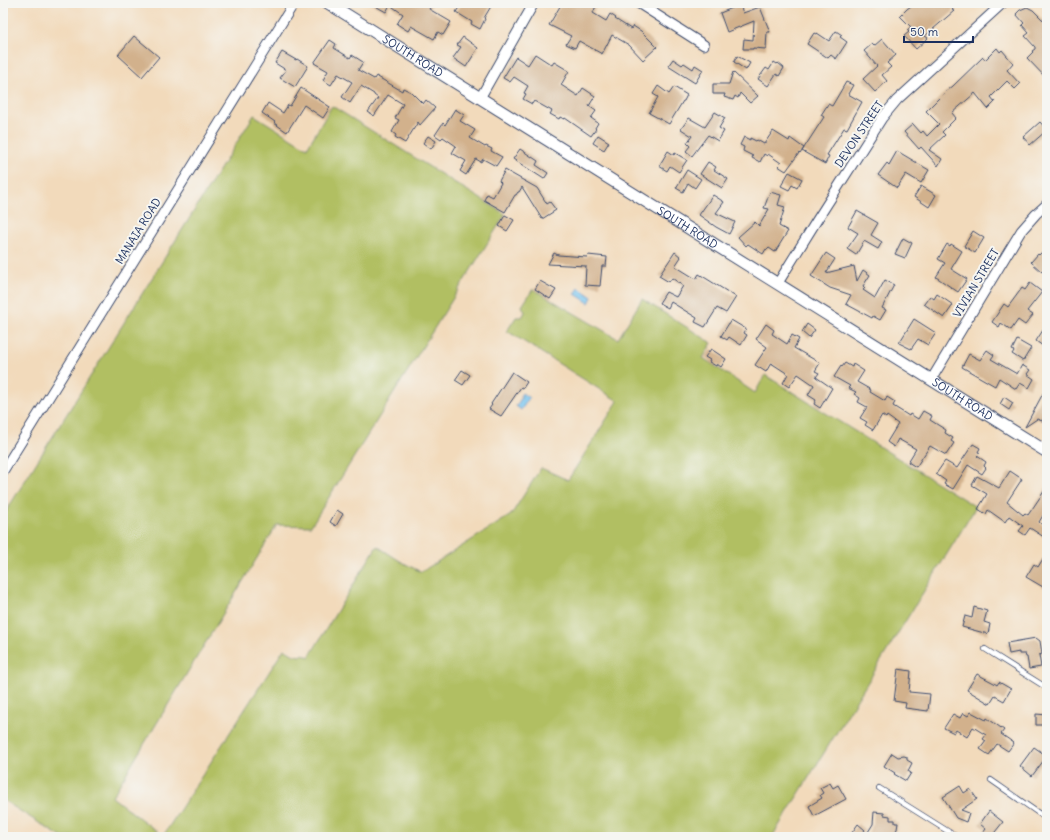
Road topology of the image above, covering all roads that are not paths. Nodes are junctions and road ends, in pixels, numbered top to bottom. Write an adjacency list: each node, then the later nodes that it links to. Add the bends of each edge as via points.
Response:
1 (294, 3): 12 (street, MANAIA ROAD)
2 (328, 3): 7 (street, SOUTH ROAD)
3 (534, 3): 7 (street)
4 (638, 3): 6 (street)
5 (1003, 3): 9 (street, DEVON STREET, via 897,100 882,118)
6 (704, 44)
7 (480, 98): 9 (street, SOUTH ROAD)
8 (1047, 204): 10 (street, VIVIAN STREET, via 1021,231)
9 (778, 283): 10 (street, SOUTH ROAD)
10 (932, 380): 11 (street, SOUTH ROAD)
11 (1047, 452)
12 (3, 471)
13 (985, 649): 14 (lane)
14 (1047, 688)
15 (991, 780): 17 (lane)
16 (879, 788): 18 (lane)
17 (1047, 819)
18 (957, 837)

